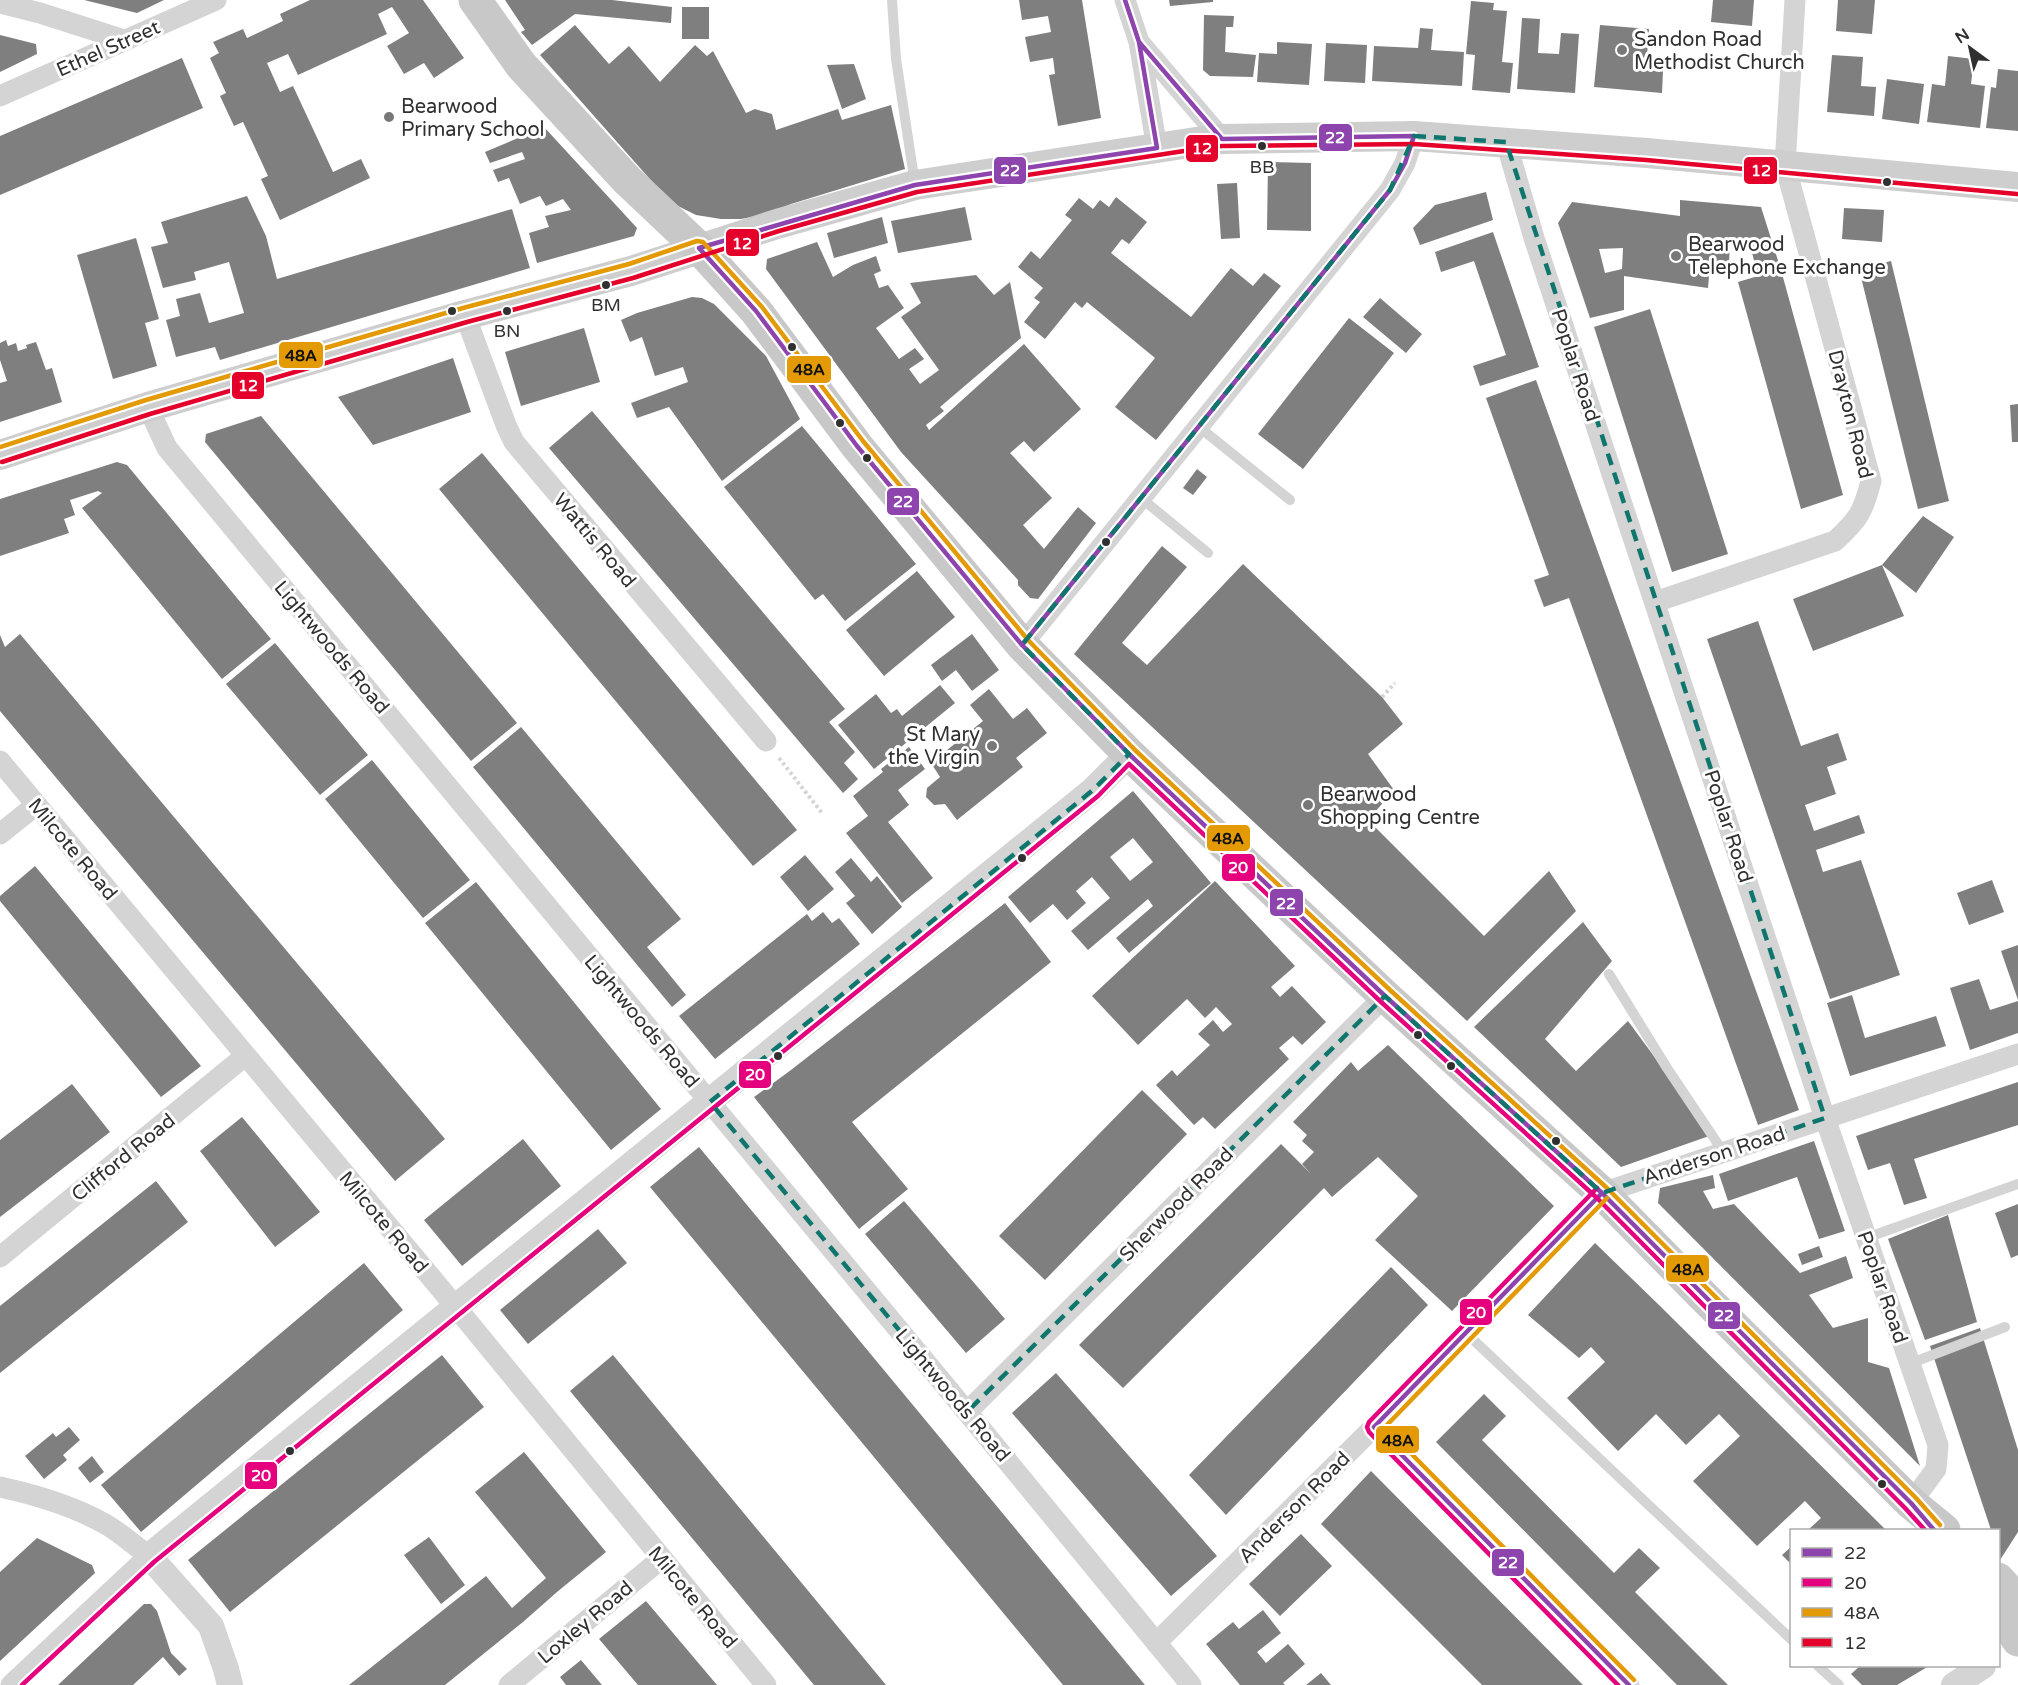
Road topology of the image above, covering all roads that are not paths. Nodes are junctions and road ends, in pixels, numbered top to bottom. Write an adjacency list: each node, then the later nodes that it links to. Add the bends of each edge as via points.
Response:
1 (216, 0): 7 (street, Ethel Street)
2 (475, 0): 17 (main road, via 521,65 627,180)
3 (892, 0): 15 (lane, via 896,59)
4 (1125, 0): 8 (street)
5 (1795, 0): 14 (street, Drayton Road)
6 (0, 3): 7 (street)
7 (124, 40): 9 (street, Ethel Street)
8 (1139, 42): 11 (street); 13 (street)
9 (0, 96)
10 (1414, 136): 11 (main road); 12 (main road); 20 (street, via 1390,190)
11 (1222, 139): 13 (main road)
12 (1506, 142): 14 (main road); 25 (street, Poplar Road)
13 (1157, 148): 15 (main road)
14 (1785, 165): 16 (main road); 25 (street, Drayton Road, via 1870,481 1865,502 1854,523 1835,540)
15 (915, 185): 17 (main road)
16 (2018, 187)
17 (699, 248): 18 (main road, via 631,271); 26 (main road, via 756,311 856,446)
18 (465, 315): 19 (main road); 27 (street, Wattis Road, via 514,441)
19 (148, 407): 21 (main road); 36 (street, Lightwoods Road, via 166,448)
20 (1199, 427): 22 (street); 23 (lane)
21 (0, 455)
22 (1141, 498): 24 (lane); 26 (street)
23 (1290, 500)
24 (1208, 552)
25 (1655, 603): 37 (street, Poplar Road)
26 (1022, 645): 28 (main road)
27 (766, 741)
28 (1130, 754): 33 (main road); 36 (street, via 1093,790)
29 (0, 761): 30 (street, Milcote Road)
30 (36, 805): 31 (street); 35 (street, Milcote Road)
31 (0, 834)
32 (1609, 974): 38 (lane)
33 (1385, 996): 40 (main road); 47 (street, Sherwood Road)
34 (2018, 1054): 37 (street, Anderson Road)
35 (245, 1056): 42 (street, Clifford Road); 43 (street, Milcote Road)
36 (710, 1102): 43 (street); 47 (street, Lightwoods Road)
37 (1826, 1118): 38 (street, Anderson Road); 41 (street, Poplar Road)
38 (1724, 1153): 40 (street, Anderson Road)
39 (2018, 1184): 41 (lane)
40 (1602, 1193): 45 (street, Anderson Road); 50 (main road)
41 (1866, 1238): 46 (street, Poplar Road)
42 (0, 1257)
43 (455, 1306): 53 (street); 54 (street, Milcote Road)
44 (2006, 1327): 46 (lane)
45 (1466, 1333): 48 (street, Anderson Road); 57 (lane)
46 (1909, 1364): 50 (street, Poplar Road, via 1938,1445 1936,1469)
47 (967, 1412): 58 (street, Lightwoods Road)
48 (1374, 1427): 58 (street, Anderson Road); 66 (street)
49 (0, 1487): 53 (street, via 74,1509 107,1525)
50 (1911, 1503): 51 (main road); 52 (main road)
51 (1933, 1529)
52 (1943, 1529)
53 (149, 1556): 61 (street); 62 (street, via 211,1626)
54 (661, 1559): 63 (street, Loxley Road); 64 (street, Milcote Road)
55 (2000, 1588): 56 (main road)
56 (2008, 1624)
57 (1790, 1640)
58 (1156, 1643): 65 (street, Lightwoods Road)
59 (1820, 1667): 67 (lane)
60 (1980, 1667): 68 (street)
61 (11, 1685)
62 (230, 1685)
63 (509, 1685)
64 (766, 1685)
65 (1191, 1685)
66 (1629, 1685)
67 (1839, 1685)
68 (1954, 1685)

